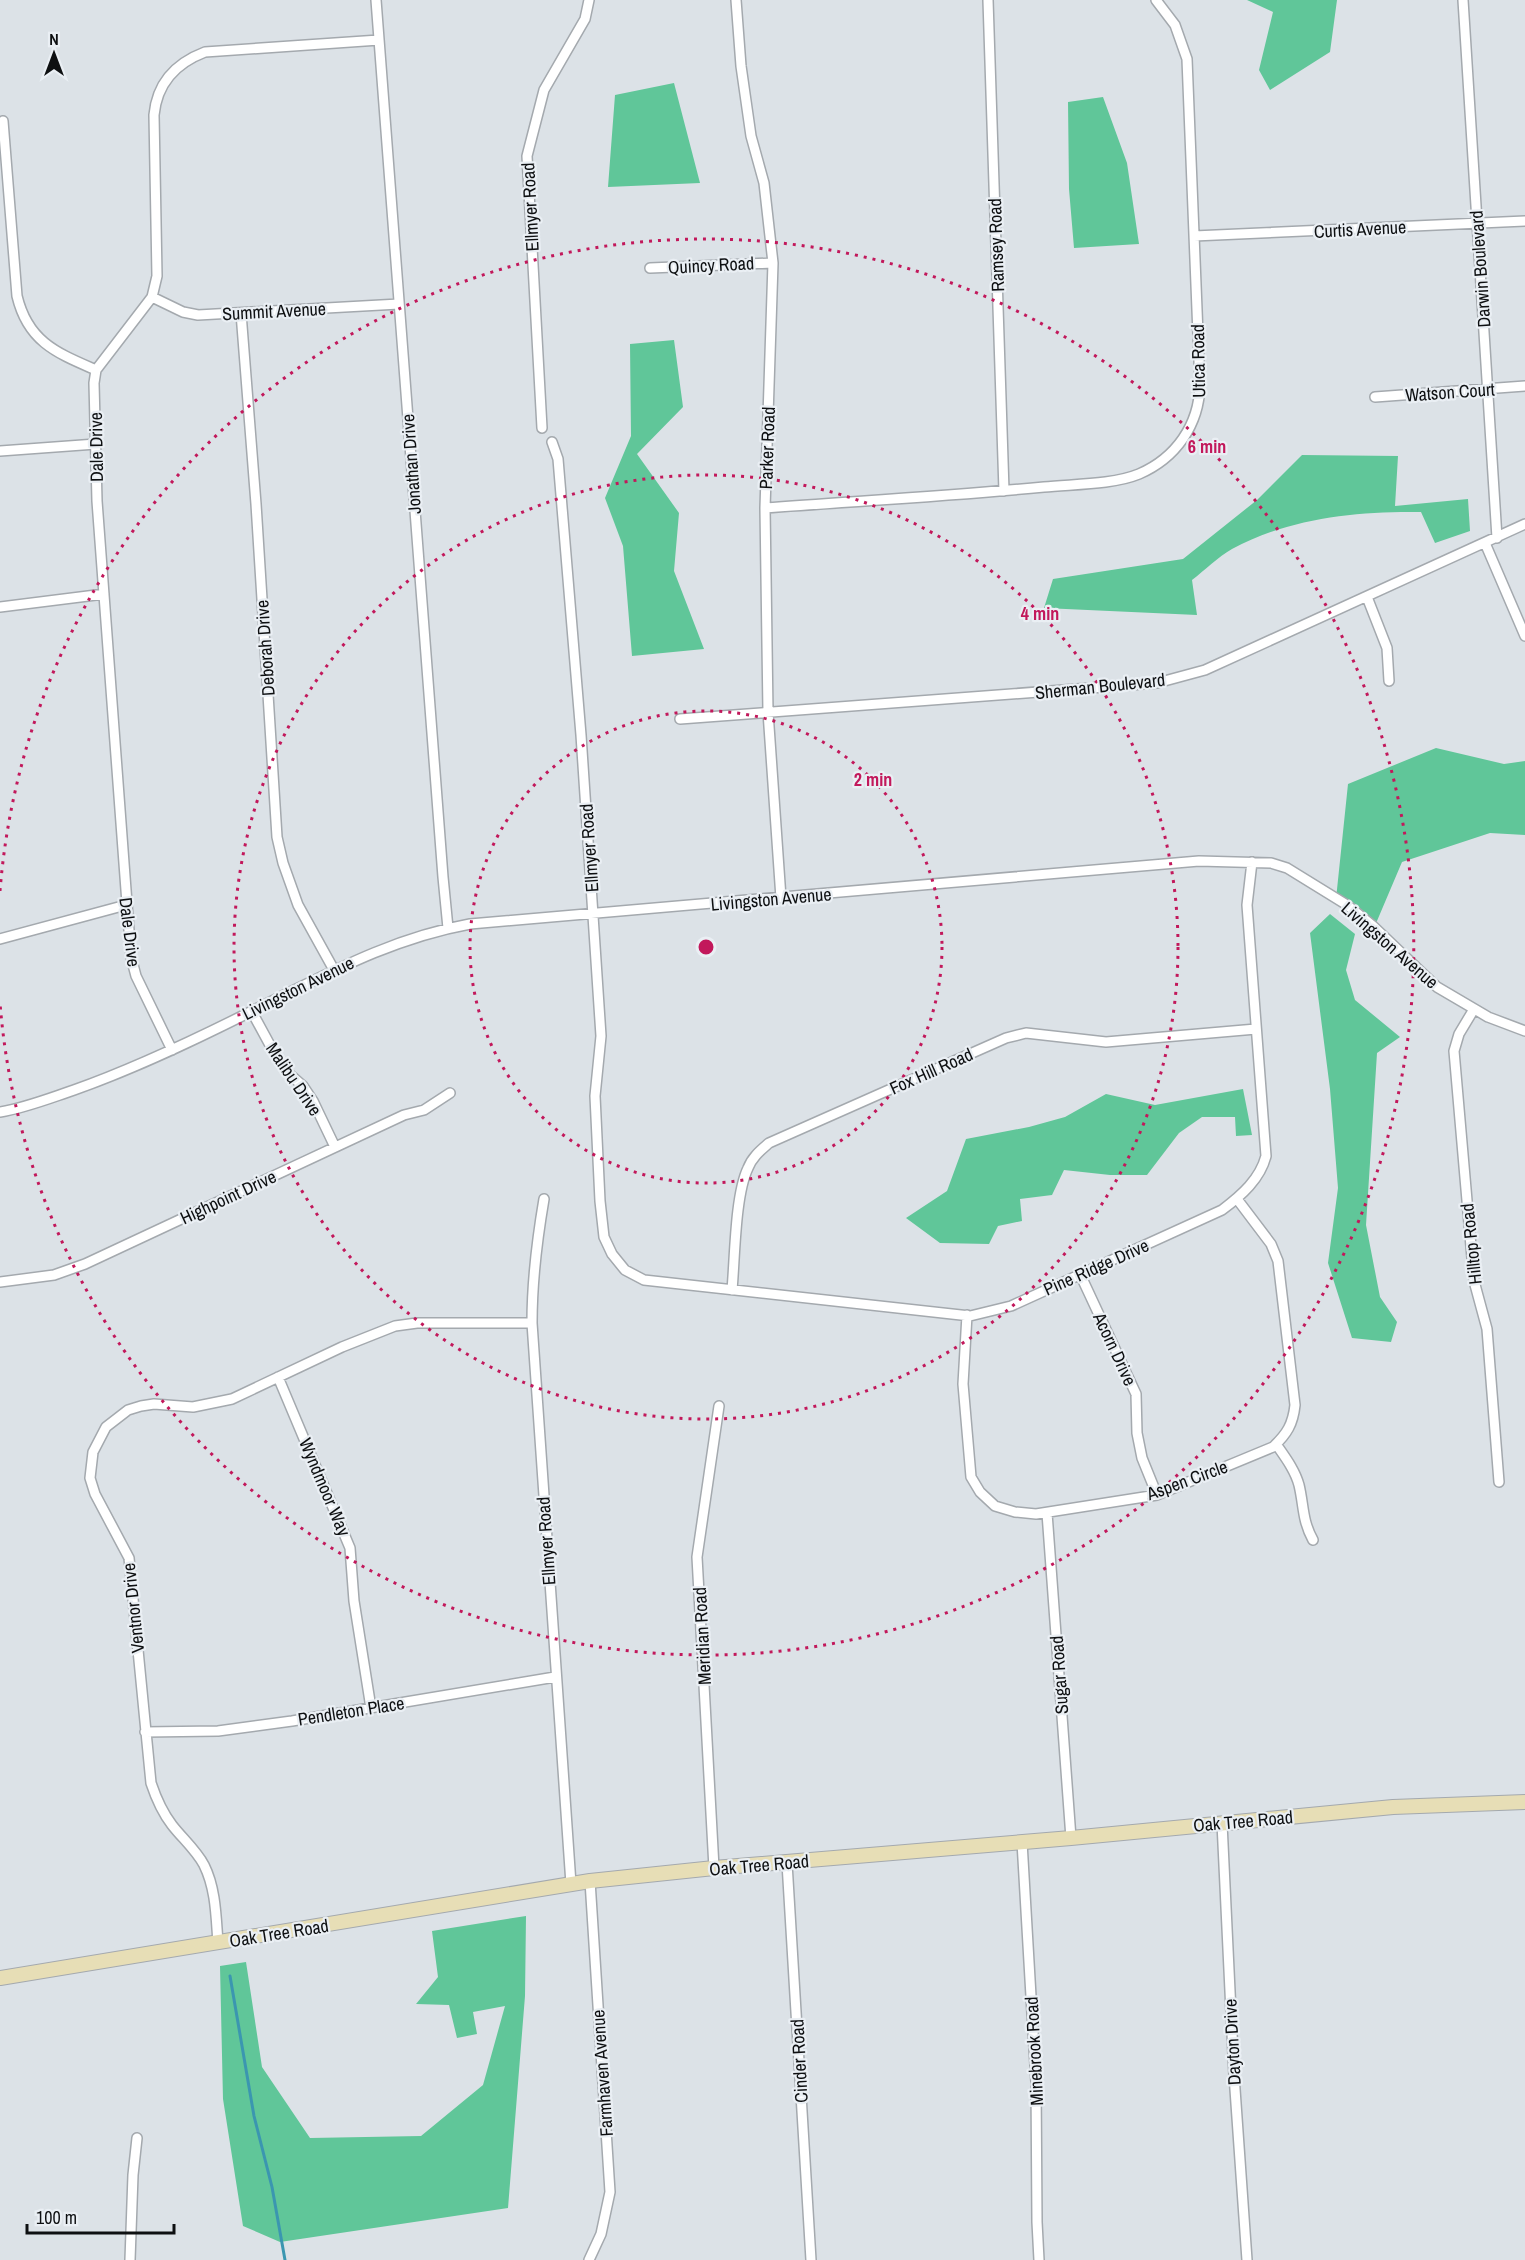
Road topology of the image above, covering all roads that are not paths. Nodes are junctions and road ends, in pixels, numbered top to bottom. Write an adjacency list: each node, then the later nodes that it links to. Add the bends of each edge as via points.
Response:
1 (376, 0): 7 (street, Jonathan Drive)
2 (589, 0): 21 (street, Ellmyer Road, via 585,19 544,90 527,156)
3 (736, 0): 12 (street, Parker Road, via 741,66 751,136 764,183)
4 (988, 0): 25 (street, Ramsey Road)
5 (1156, 0): 11 (street, Utica Road, via 1175,25 1187,59)
6 (1463, 0): 10 (street, Darwin Boulevard)
7 (379, 40): 14 (street, via 205,52 185,60 169,75 158,94 154,115 157,276); 15 (street, Jonathan Drive)
8 (3, 121): 17 (street, via 21,313 42,342 58,354)
9 (1525, 221): 10 (street, Curtis Avenue)
10 (1478, 224): 11 (street, Curtis Avenue); 19 (street, Darwin Boulevard)
11 (1194, 236): 25 (street, Utica Road, via 1200,403 1187,434 1158,463 1139,474)
12 (773, 262): 13 (street, Quincy Road); 26 (street, Parker Road)
13 (650, 268)
14 (152, 297): 16 (street, Summit Avenue, via 190,314); 17 (street)
15 (399, 304): 16 (street, Summit Avenue); 41 (street, Jonathan Drive)
16 (241, 313): 43 (street, Deborah Drive, via 278,837 298,905)
17 (96, 370): 23 (street, Dale Drive)
18 (1525, 386): 19 (street, Watson Court)
19 (1488, 389): 20 (street, Watson Court); 28 (street, Darwin Boulevard)
20 (1375, 397)
21 (542, 428)
22 (552, 442): 40 (street, Ellmyer Road, via 558,459)
23 (96, 444): 24 (street); 30 (street, Dale Drive)
24 (0, 451)
25 (1004, 491): 26 (street, Utica Road)
26 (765, 508): 35 (street, Parker Road)
27 (1525, 524): 28 (street, Sherman Boulevard)
28 (1497, 538): 29 (street, Sherman Boulevard)
29 (1485, 543): 31 (street, Sherman Boulevard); 33 (street)
30 (104, 594): 32 (street); 39 (street, Dale Drive)
31 (1367, 597): 34 (street, via 1386,648); 35 (street, Sherman Boulevard, via 1205,670 1157,683)
32 (0, 607)
33 (1525, 636)
34 (1389, 681)
35 (768, 712): 36 (street, Sherman Boulevard); 38 (street, Parker Road)
36 (680, 719)
37 (1252, 861): 38 (street, Livingston Avenue, via 1199,861); 44 (street, Livingston Avenue, via 1287,868 1347,905 1437,987); 46 (street, Pine Ridge Drive, via 1247,905)
38 (781, 898): 40 (street, Livingston Avenue)
39 (126, 905): 42 (street); 48 (street, Dale Drive, via 136,976)
40 (594, 914): 41 (street, Livingston Avenue); 54 (street, Ellmyer Road, via 600,1036 595,1096 597,1163 604,1237)
41 (448, 928): 43 (street, Livingston Avenue, via 396,943)
42 (0, 939)
43 (334, 970): 45 (street, Livingston Avenue)
44 (1474, 1009): 47 (street, Livingston Avenue); 63 (street, Hilltop Road, via 1454,1051 1474,1281 1487,1329)
45 (252, 1012): 48 (street, Livingston Avenue); 51 (street, Malibu Drive, via 277,1058 313,1101)
46 (1256, 1029): 53 (street, Pine Ridge Drive, via 1266,1156 1263,1167); 57 (street, Fox Hill Road, via 1106,1042 1026,1033 1006,1038 769,1143 747,1168 740,1192)
47 (1525, 1031)
48 (172, 1050): 50 (street, Livingston Avenue, via 105,1079)
49 (450, 1093): 51 (street, Highpoint Drive, via 424,1110 404,1115)
50 (0, 1113)
51 (335, 1147): 56 (street, Highpoint Drive, via 85,1264 54,1275)
52 (544, 1199): 59 (street, Ellmyer Road)
53 (1237, 1199): 55 (street, Pine Ridge Drive, via 1222,1210); 62 (street, via 1271,1244 1278,1261 1295,1405 1286,1435)
54 (612, 1254): 57 (street, Pine Ridge Drive, via 625,1270 644,1280)
55 (1080, 1274): 58 (street, Pine Ridge Drive, via 1011,1306); 64 (street, Acorn Drive, via 1136,1394 1142,1458)
56 (0, 1282)
57 (732, 1290): 58 (street, Pine Ridge Drive)
58 (967, 1316): 65 (street, Aspen Circle, via 963,1384 972,1477 980,1492 995,1506 1015,1512)
59 (532, 1323): 60 (street, Ventnor Drive, via 395,1326); 67 (street, Ellmyer Road)
60 (278, 1377): 68 (street, Wyndmoor Way, via 350,1548); 69 (street, Ventnor Drive, via 219,1403 194,1407 154,1404 128,1410 106,1427 93,1452 90,1478 95,1494 129,1558)
61 (719, 1406): 75 (street, Meridian Road, via 697,1557)
62 (1276, 1444): 64 (street, Aspen Circle); 66 (street, via 1296,1478 1306,1528)
63 (1499, 1482)
64 (1157, 1495): 65 (street, Aspen Circle)
65 (1047, 1513): 72 (street, Sugar Road)
66 (1313, 1540)
67 (555, 1677): 68 (street, Pendleton Place); 77 (street, Ellmyer Road)
68 (370, 1708): 69 (street, Pendleton Place, via 218,1731)
69 (145, 1732): 78 (street, Ventnor Drive, via 156,1801 203,1863 210,1881)
70 (1525, 1802): 71 (main road, Oak Tree Road, via 1393,1807)
71 (1222, 1823): 72 (main road, Oak Tree Road); 85 (street, Dayton Drive)
72 (1071, 1838): 73 (main road, Oak Tree Road)
73 (1022, 1842): 74 (main road, Oak Tree Road); 84 (street, Minebrook Road, via 1036,2082)
74 (787, 1863): 75 (main road, Oak Tree Road); 83 (street, Cinder Road)
75 (714, 1868): 76 (main road, Oak Tree Road)
76 (590, 1881): 77 (main road, Oak Tree Road); 82 (street, Farmhaven Avenue, via 610,2192 601,2234)
77 (571, 1884): 78 (main road, Oak Tree Road)
78 (218, 1943): 79 (main road, Oak Tree Road)
79 (0, 1978)
80 (137, 2138): 81 (street)
81 (130, 2260)
82 (589, 2260)
83 (811, 2260)
84 (1040, 2260)
85 (1247, 2260)

